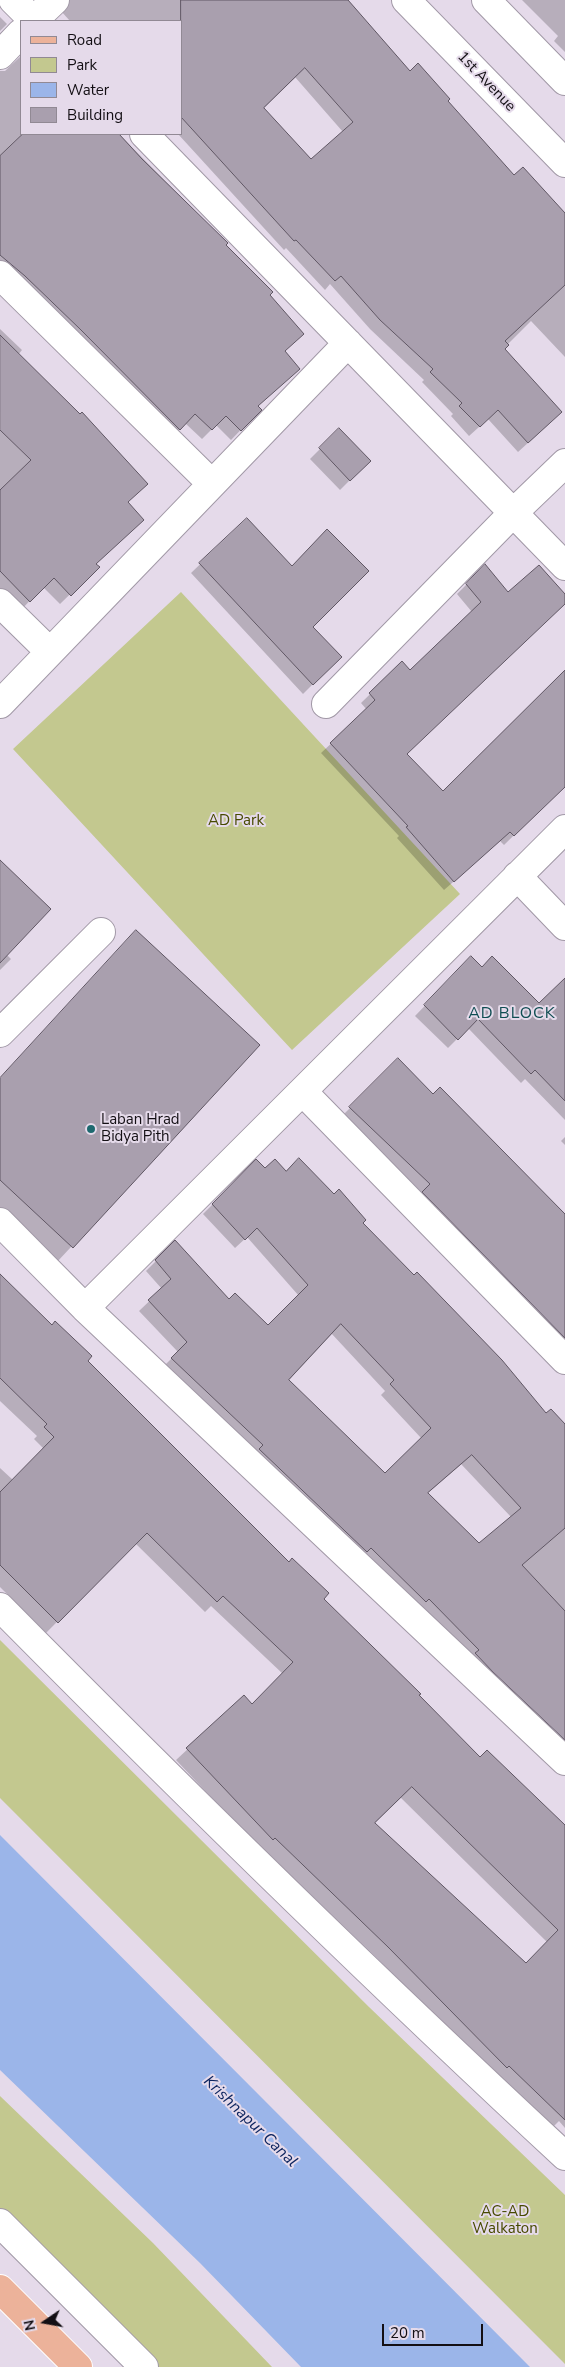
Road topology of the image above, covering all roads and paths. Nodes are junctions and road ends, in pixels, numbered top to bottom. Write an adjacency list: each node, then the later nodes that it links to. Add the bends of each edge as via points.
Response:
1 (13, 0): 5 (street)
2 (55, 0): 6 (street)
3 (406, 0): 11 (street, 1st Avenue)
4 (486, 0): 9 (street)
5 (33, 20)
6 (35, 20)
7 (20, 35): 8 (street)
8 (0, 55)
9 (565, 81)
10 (145, 135): 13 (street)
11 (565, 163)
12 (0, 276): 15 (street)
13 (348, 343): 15 (street); 16 (street)
14 (565, 463): 16 (street)
15 (212, 484): 19 (street)
16 (513, 513): 17 (street); 21 (street)
17 (565, 566)
18 (0, 603): 19 (street)
19 (50, 652): 20 (street)
20 (0, 704)
21 (326, 704)
22 (565, 829): 23 (street)
23 (517, 876): 24 (street); 27 (street)
24 (565, 926)
25 (101, 932): 26 (street)
26 (0, 1033)
27 (303, 1092): 29 (street); 30 (street)
28 (0, 1222): 29 (street)
29 (86, 1308): 32 (street)
30 (565, 1360)
31 (0, 1607): 33 (street, via 153,1762 403,2005)
32 (565, 1761)
33 (565, 2156)
34 (0, 2223): 37 (street)
35 (0, 2289): 36 (main road)
36 (78, 2367)
37 (144, 2367)

